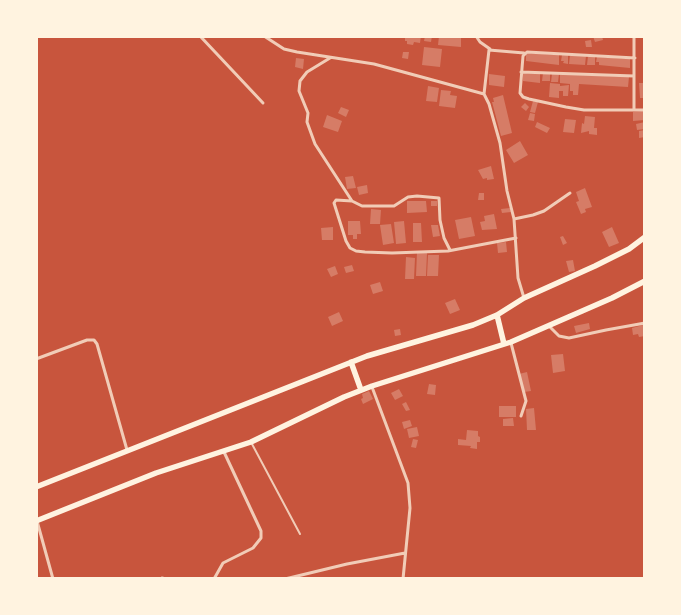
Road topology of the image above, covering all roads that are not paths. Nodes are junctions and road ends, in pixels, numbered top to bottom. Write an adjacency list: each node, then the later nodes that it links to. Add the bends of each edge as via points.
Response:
1 (200, 36): 12 (street)
2 (264, 36): 7 (street, via 284,49)
3 (476, 36): 5 (street)
4 (634, 36): 8 (street)
5 (490, 50): 6 (street); 11 (street)
6 (525, 53): 8 (street); 9 (street)
7 (330, 57): 11 (street, via 374,64); 16 (street, via 307,72 300,81 299,91 315,144)
8 (635, 58): 10 (street)
9 (521, 72): 10 (street); 13 (street, via 520,93 529,99 584,110)
10 (634, 76): 13 (street)
11 (484, 94): 17 (street, via 500,143)
12 (263, 103)
13 (634, 110): 14 (street)
14 (645, 110)
15 (570, 193): 17 (street, via 544,211)
16 (352, 201): 20 (street, via 362,206 378,207 394,206 408,197 439,198 440,220); 20 (street, via 336,200 334,203 350,248 366,252)
17 (514, 220): 19 (street)
18 (645, 237): 22 (highway, via 595,266)
19 (516, 238): 20 (street); 22 (street, via 518,278)
20 (450, 250)
21 (645, 281): 25 (highway)
22 (524, 298): 23 (highway)
23 (497, 315): 26 (highway); 28 (highway)
24 (645, 323): 25 (street, via 569,338 559,336)
25 (548, 325): 26 (highway)
26 (507, 343): 29 (highway); 31 (street, via 526,401)
27 (36, 359): 33 (street, via 94,340)
28 (351, 362): 30 (highway); 33 (highway)
29 (372, 386): 30 (highway); 38 (street, via 408,483 410,508)
30 (361, 390): 32 (highway)
31 (522, 416)
32 (251, 442): 34 (highway); 37 (lane)
33 (128, 450): 35 (highway)
34 (224, 452): 36 (highway, via 156,473); 40 (street, via 261,531 254,548 222,563)
35 (36, 487)
36 (37, 521): 39 (street)
37 (300, 534)
38 (405, 553): 41 (street); 42 (street)
39 (53, 579)
40 (214, 579)
41 (285, 579)
42 (402, 579)

